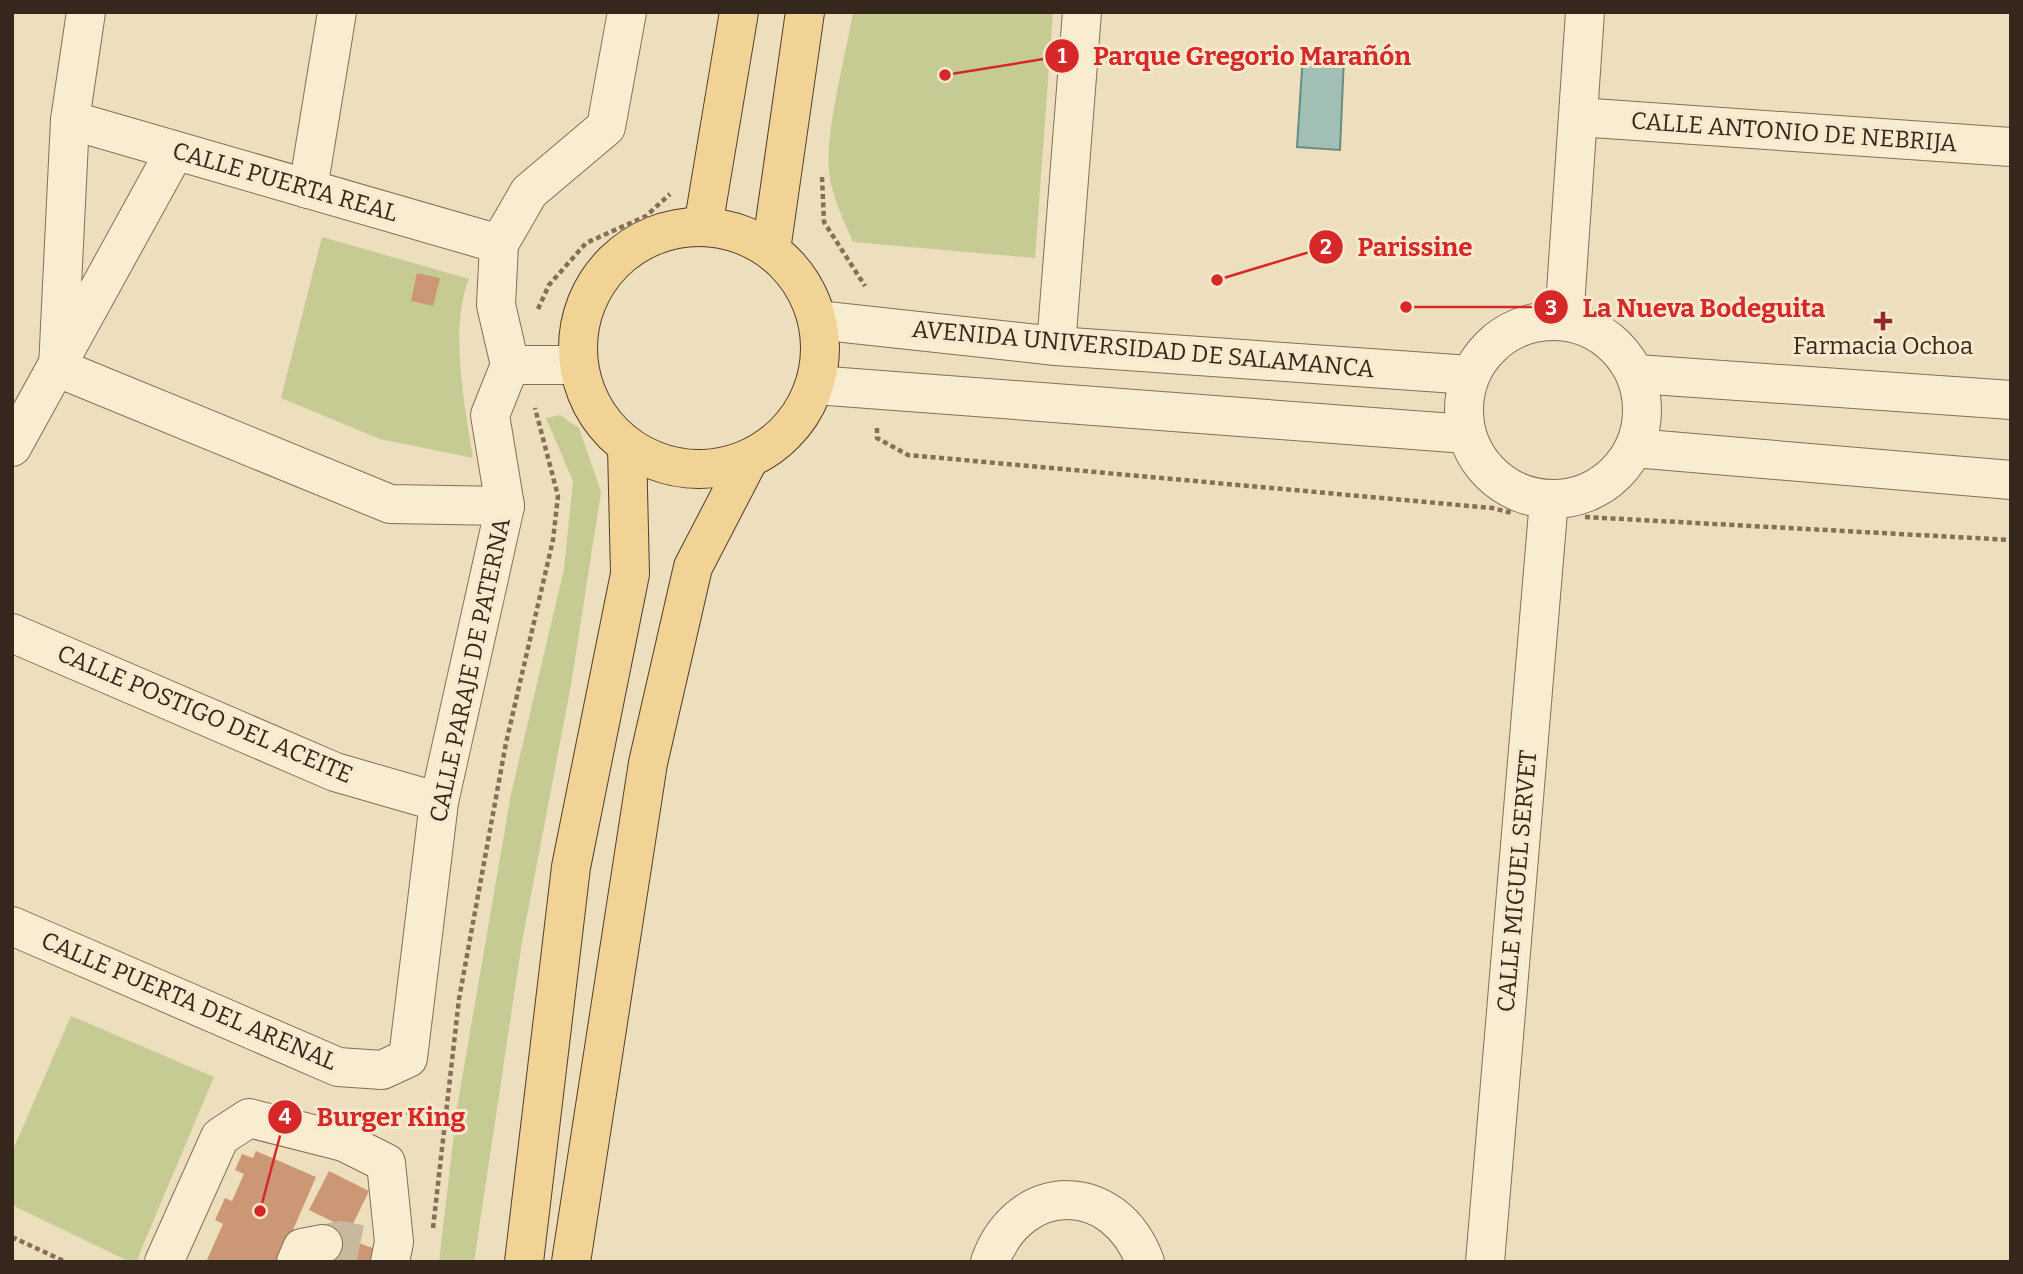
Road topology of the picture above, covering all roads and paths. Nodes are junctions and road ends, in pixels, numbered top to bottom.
1 (86, 12) edge
2 (337, 12) edge
3 (627, 12) edge
4 (739, 12) edge
5 (804, 12) edge
6 (1082, 12) edge
7 (1585, 12) edge
8 (1578, 117) junction
9 (70, 120) junction
10 (2011, 147) edge
11 (176, 151) junction
12 (677, 188) dead end
13 (307, 189) junction
14 (703, 227) junction
15 (499, 244) junction
16 (771, 250) junction
17 (817, 320) junction
18 (1564, 321) junction
19 (1056, 346) junction
20 (516, 365) junction
21 (578, 365) junction
22 (58, 368) junction
23 (1637, 374) junction
24 (1470, 375) junction
25 (815, 385) junction
26 (2011, 400) edge
27 (1466, 434) junction
28 (12, 447) edge
29 (627, 447) junction
30 (1634, 448) junction
31 (749, 459) junction
32 (2011, 480) edge
33 (1549, 500) junction
34 (505, 506) junction
35 (12, 633) edge
36 (439, 802) junction
37 (12, 926) edge
38 (408, 1058) joint
39 (446, 1114) junction
40 (390, 1129) dead end
41 (432, 1235) dead end
42 (12, 1237) edge
43 (66, 1262) edge
44 (164, 1262) edge
45 (390, 1262) edge
46 (524, 1262) edge
47 (571, 1262) edge
48 (990, 1262) edge
49 (1145, 1262) edge
50 (1485, 1262) edge

1 - 9 street
2 - 13 street
3 - 15 street
4 - 14 main road
5 - 16 main road
6 - 19 street
7 - 8 street
8 - 10 street, CALLE ANTONIO DE NEBRIJA
8 - 18 street
9 - 11 street, CALLE PUERTA REAL
9 - 22 street
11 - 13 street, CALLE PUERTA REAL
11 - 22 street
12 - 20 path
13 - 15 street, CALLE PUERTA REAL
14 - 16 main road
14 - 21 main road
15 - 20 street
16 - 17 main road
17 - 19 street, AVENIDA UNIVERSIDAD DE SALAMANCA
17 - 25 main road
18 - 23 street
18 - 24 street
19 - 24 street, AVENIDA UNIVERSIDAD DE SALAMANCA
20 - 21 street
20 - 34 street, CALLE PARAJE DE PATERNA
20 - 39 path
21 - 29 main road
22 - 28 street
22 - 34 street
23 - 26 street
23 - 30 street
24 - 27 street
25 - 27 street
25 - 31 main road
27 - 33 street
29 - 31 main road
29 - 46 main road
30 - 32 street
30 - 33 street
31 - 47 main road
33 - 50 street, CALLE MIGUEL SERVET
34 - 36 street, CALLE PARAJE DE PATERNA
35 - 36 street, CALLE POSTIGO DEL ACEITE
36 - 38 street, CALLE PARAJE DE PATERNA
37 - 38 street, CALLE PUERTA DEL ARENAL
39 - 40 path
39 - 41 path
42 - 43 path
44 - 45 street
48 - 49 street

